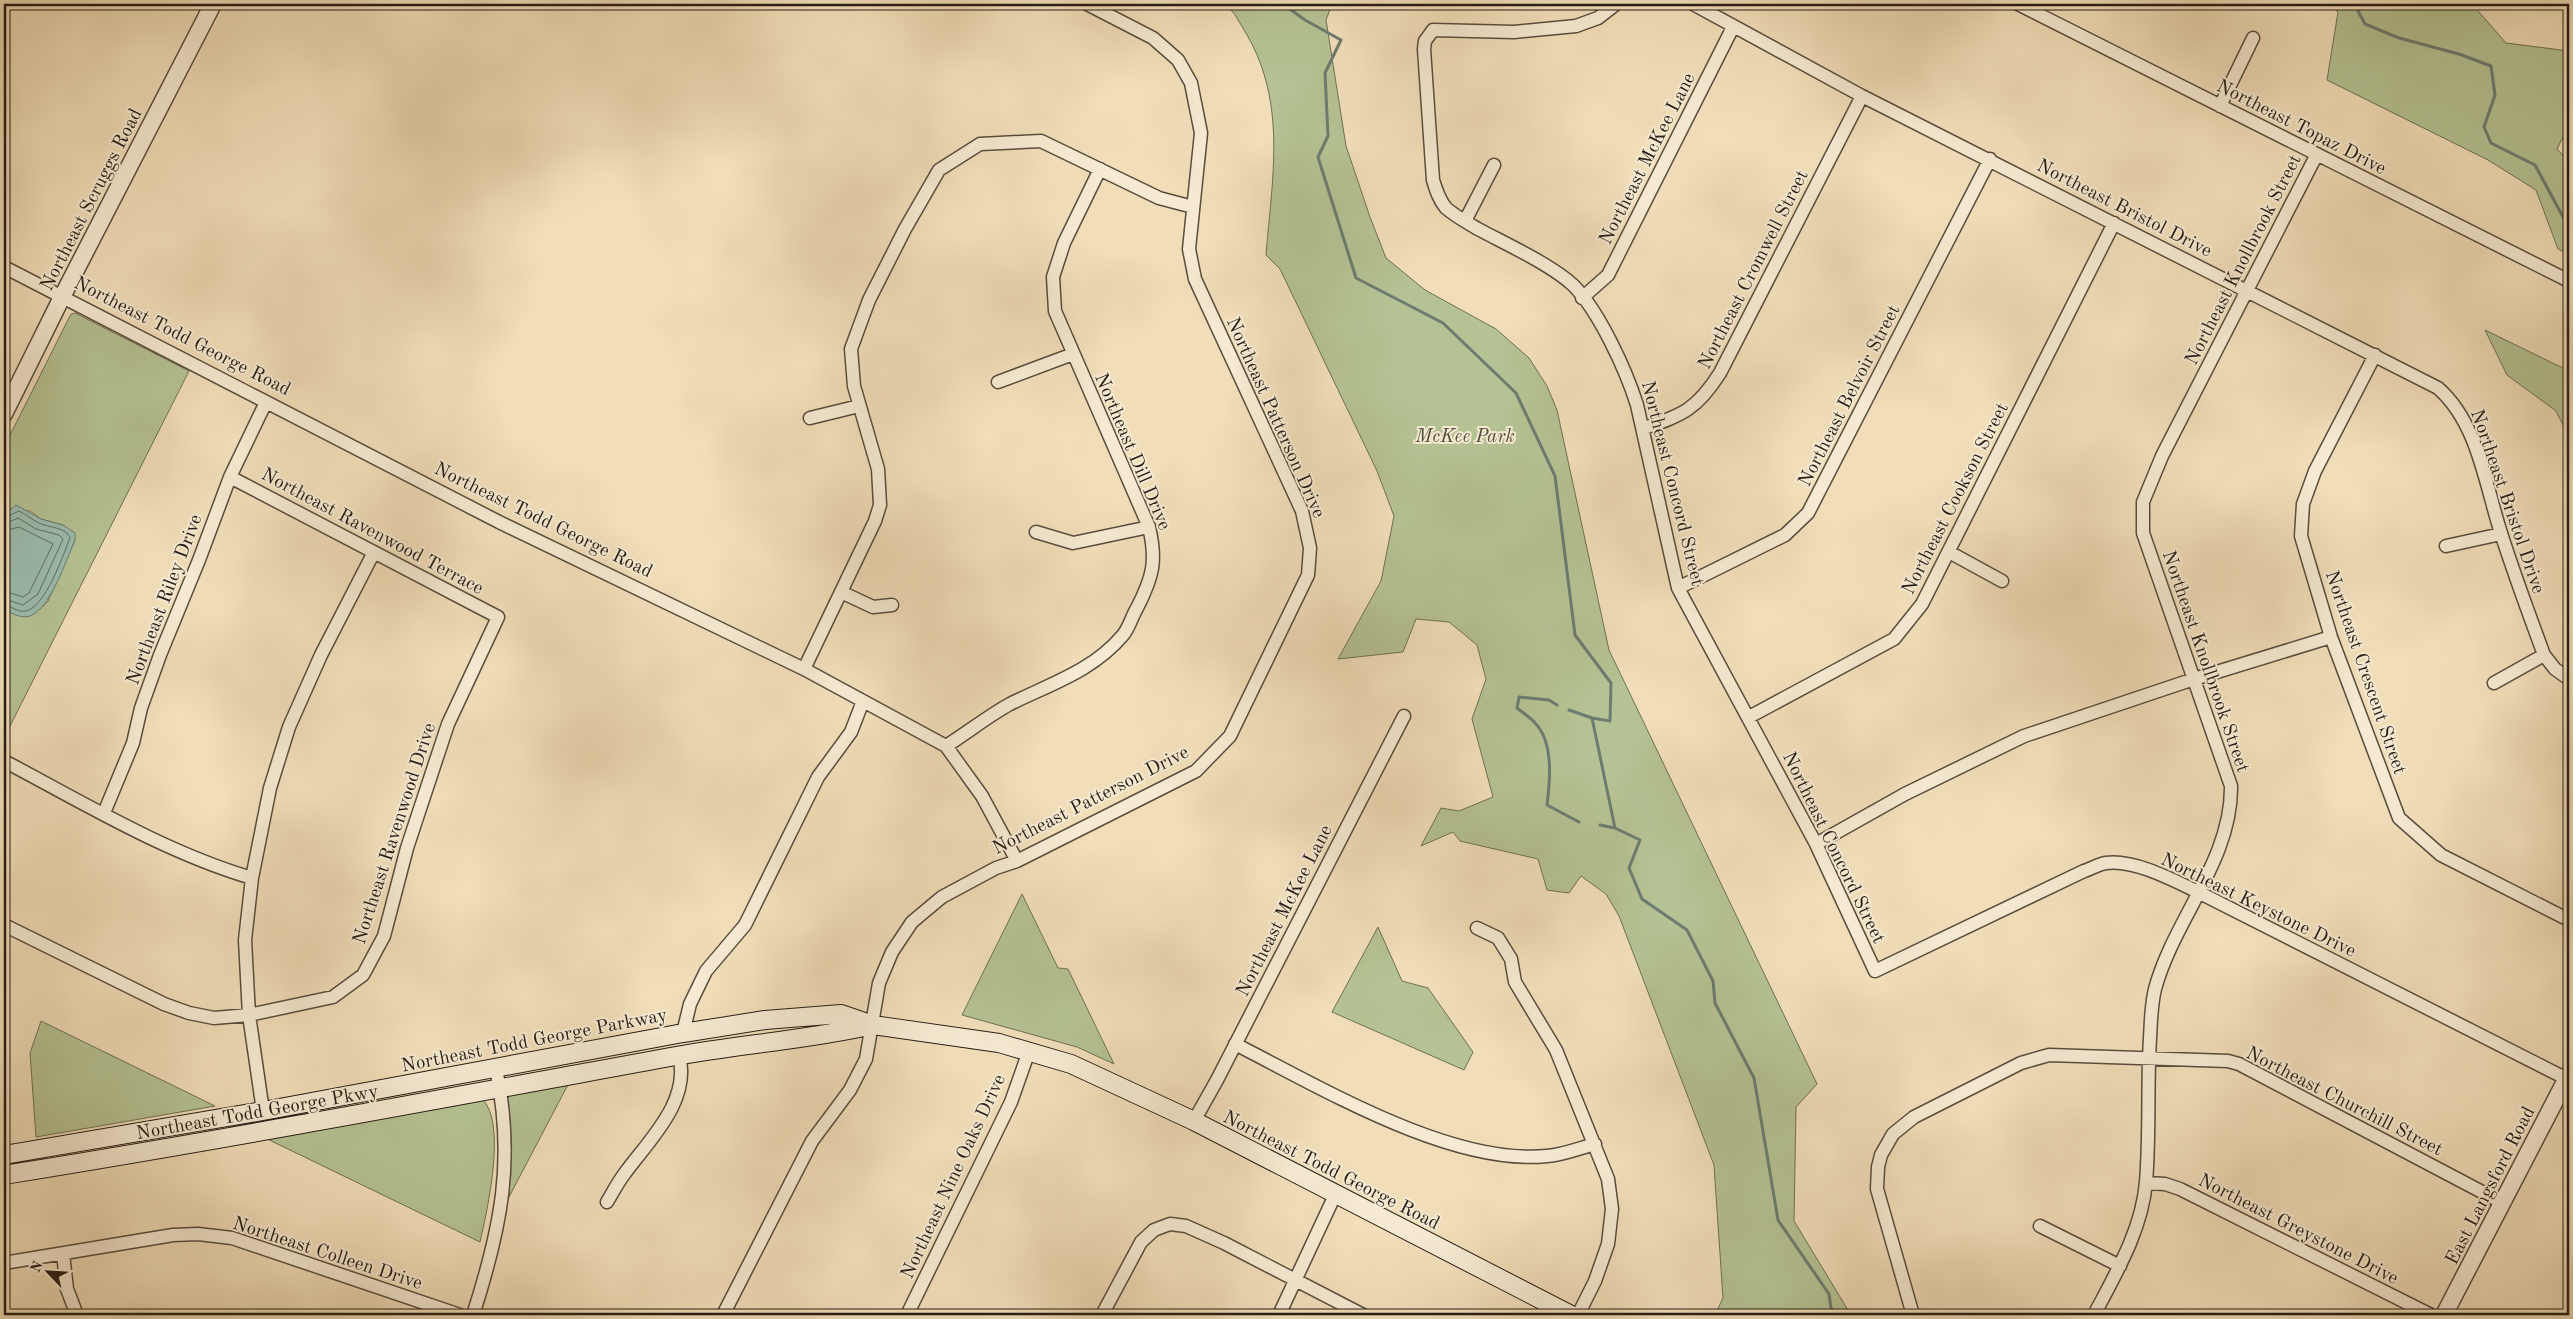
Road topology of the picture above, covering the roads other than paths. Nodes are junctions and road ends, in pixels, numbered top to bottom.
1 (213, 4) edge
2 (1087, 4) edge
3 (1616, 4) edge
4 (1693, 4) edge
5 (2018, 4) edge
6 (1733, 27) junction
7 (2253, 38) dead end
8 (1862, 96) junction
9 (2220, 106) junction
10 (2317, 154) junction
11 (1990, 159) junction
12 (1494, 165) dead end
13 (1100, 169) junction
14 (1194, 207) junction
15 (1466, 222) junction
16 (2114, 223) junction
17 (4, 267) edge
18 (2569, 281) edge
19 (2248, 290) junction
20 (62, 297) junction
21 (1582, 298) junction
22 (1073, 354) junction
23 (2375, 355) junction
24 (998, 382) dead end
25 (266, 402) junction
26 (858, 406) junction
27 (4, 414) edge
28 (810, 418) dead end
29 (1644, 428) junction
30 (230, 477) junction
31 (1149, 527) junction
32 (1036, 532) dead end
33 (2501, 534) junction
34 (2446, 546) dead end
35 (374, 552) junction
36 (1949, 552) junction
37 (2002, 581) dead end
38 (1678, 588) junction
39 (841, 592) junction
40 (892, 605) dead end
41 (498, 617) joint
42 (2331, 637) junction
43 (2544, 655) junction
44 (804, 669) junction
45 (2194, 679) junction
46 (2569, 679) edge
47 (2494, 684) dead end
48 (863, 702) junction
49 (1404, 716) dead end
50 (1749, 717) junction
51 (946, 746) junction
52 (4, 761) edge
53 (104, 813) junction
54 (1816, 844) junction
55 (1017, 861) junction
56 (252, 878) junction
57 (2198, 892) junction
58 (2569, 920) edge
59 (4, 925) edge
60 (1477, 928) dead end
61 (1875, 972) joint
62 (248, 1015) junction
63 (872, 1025) junction
64 (684, 1033) junction
65 (1235, 1044) junction
66 (1029, 1051) junction
67 (679, 1055) junction
68 (2149, 1058) junction
69 (1071, 1064) joint
70 (496, 1069) junction
71 (2568, 1078) edge
72 (500, 1089) junction
73 (263, 1111) junction
74 (1194, 1121) junction
75 (1595, 1144) junction
76 (4, 1155) edge
77 (4, 1176) edge
78 (2146, 1183) junction
79 (1335, 1195) junction
80 (607, 1202) dead end
81 (2503, 1203) junction
82 (2040, 1226) dead end
83 (63, 1254) junction
84 (4, 1263) edge
85 (2120, 1266) junction
86 (1296, 1280) junction
87 (77, 1315) edge
88 (460, 1315) edge
89 (473, 1315) edge
90 (723, 1315) edge
91 (907, 1315) edge
92 (1102, 1315) edge
93 (1279, 1315) edge
94 (1364, 1315) edge
95 (1571, 1315) edge
96 (1578, 1315) edge
97 (1913, 1315) edge
98 (2094, 1315) edge
99 (2431, 1315) edge
100 (2444, 1315) edge

1 - 20 street, Northeast Scruggs Road
2 - 14 street, Northeast Patterson Drive
3 - 15 street, Northeast Concord Street
4 - 6 street, Northeast Bristol Drive
5 - 9 street, Northeast Topaz Drive
6 - 8 street, Northeast Bristol Drive
6 - 21 street, Northeast McKee Lane
7 - 9 street
8 - 11 street, Northeast Bristol Drive
8 - 29 street, Northeast Cromwell Street
9 - 10 street, Northeast Topaz Drive
10 - 18 street, Northeast Topaz Drive
10 - 19 street, Northeast Knollbrook Street
11 - 16 street, Northeast Bristol Drive
11 - 38 street, Northeast Belvoir Street
12 - 15 street
13 - 14 street
13 - 22 street, Northeast Dill Drive
13 - 26 street
14 - 55 street, Northeast Patterson Drive
15 - 21 street, Northeast Concord Street
16 - 19 street, Northeast Bristol Drive
16 - 36 street, Northeast Cookson Street
17 - 20 street, Northeast Todd George Road
19 - 23 street, Northeast Bristol Drive
19 - 45 street, Northeast Knollbrook Street
20 - 25 street, Northeast Todd George Road
20 - 27 street, Northeast Scruggs Road
21 - 29 street, Northeast Concord Street
22 - 24 street
22 - 31 street, Northeast Dill Drive
23 - 33 street, Northeast Bristol Drive
23 - 42 street, Northeast Crescent Street
25 - 30 street, Northeast Riley Drive
25 - 44 street, Northeast Todd George Road
26 - 28 street
26 - 39 street
29 - 38 street, Northeast Concord Street
30 - 35 street, Northeast Ravenwood Terrace
30 - 53 street, Northeast Riley Drive
31 - 32 street
31 - 51 street, Northeast Dill Drive
33 - 34 street
33 - 43 street, Northeast Bristol Drive
35 - 41 street, Northeast Ravenwood Terrace
35 - 56 street
36 - 37 street
36 - 50 street, Northeast Cookson Street
38 - 50 street, Northeast Concord Street
39 - 40 street
39 - 44 street
41 - 62 street, Northeast Ravenwood Drive
42 - 45 street
42 - 58 street, Northeast Crescent Street
43 - 46 street, Northeast Bristol Drive
43 - 47 street
44 - 48 street, Northeast Todd George Road
45 - 54 street
45 - 57 street, Northeast Knollbrook Street
48 - 51 street, Northeast Todd George Road
48 - 64 street
49 - 65 street, Northeast McKee Lane
50 - 54 street, Northeast Concord Street
51 - 55 street, Northeast Todd George Road
52 - 53 street
53 - 56 street
54 - 61 street, Northeast Concord Street
55 - 63 street, Northeast Patterson Drive
56 - 62 street
57 - 61 street, Northeast Keystone Drive
57 - 68 street, Northeast Knollbrook Street
57 - 71 street, Northeast Keystone Drive
59 - 62 street, Northeast Ravenwood Drive
60 - 75 street
62 - 73 street
63 - 64 main road, Northeast Todd George Parkway
63 - 66 main road, Northeast Todd George Parkway
63 - 67 main road, Northeast Todd George Pkwy
63 - 90 street, Northeast Patterson Drive
64 - 70 main road, Northeast Todd George Parkway
65 - 74 street, Northeast McKee Lane
65 - 75 street
66 - 69 main road, Northeast Todd George Parkway
66 - 91 street, Northeast Nine Oaks Drive
67 - 72 main road, Northeast Todd George Pkwy
67 - 80 street
68 - 78 street, Northeast Knollbrook Street
68 - 81 street, Northeast Churchill Street
68 - 97 street, Northeast Churchill Street
69 - 74 main road, Northeast Todd George Road
70 - 72 street
70 - 73 main road, Northeast Todd George Parkway
71 - 81 street, East Langsford Road
72 - 77 main road, Northeast Todd George Pkwy
72 - 89 street
73 - 76 main road, Northeast Todd George Parkway
74 - 79 main road, Northeast Todd George Road
75 - 96 street
78 - 85 street, Northeast Knollbrook Street
78 - 99 street, Northeast Greystone Drive
79 - 86 street
79 - 95 main road, Northeast Todd George Road
81 - 100 street, East Langsford Road
82 - 85 street
83 - 84 street, Northeast Colleen Drive
83 - 87 street
83 - 88 street, Northeast Colleen Drive
85 - 98 street, Northeast Knollbrook Street
86 - 92 street
86 - 93 street
86 - 94 street

